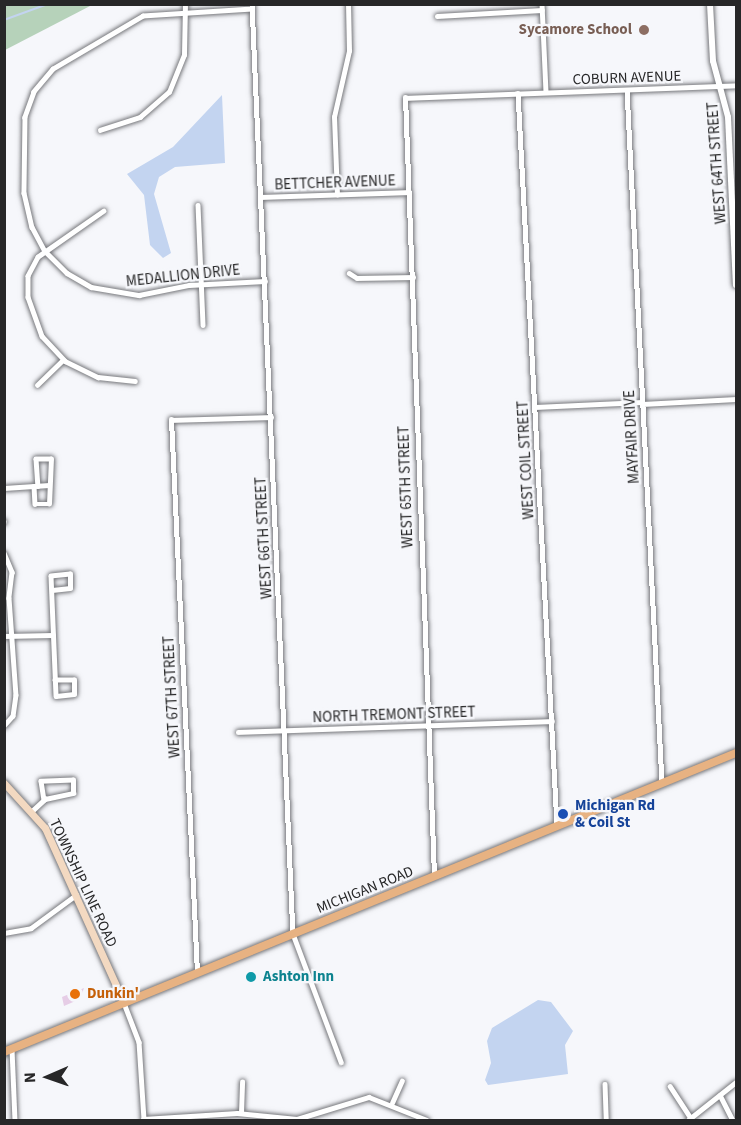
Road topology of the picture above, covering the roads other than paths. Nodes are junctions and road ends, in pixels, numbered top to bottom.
1 (185, 4) edge
2 (348, 4) edge
3 (710, 4) edge
4 (252, 7) edge
5 (542, 7) edge
6 (184, 12) junction
7 (437, 16) dead end
8 (721, 85) junction
9 (736, 85) edge
10 (627, 90) junction
11 (546, 92) junction
12 (518, 93) junction
13 (405, 98) joint
14 (100, 130) dead end
15 (409, 192) junction
16 (337, 195) junction
17 (262, 197) junction
18 (198, 205) dead end
19 (104, 211) dead end
20 (735, 233) edge
21 (45, 251) junction
22 (349, 273) dead end
23 (413, 277) junction
24 (265, 281) junction
25 (201, 284) junction
26 (736, 285) edge
27 (203, 325) dead end
28 (63, 360) junction
29 (135, 381) dead end
30 (37, 385) dead end
31 (736, 399) edge
32 (642, 403) junction
33 (535, 407) junction
34 (271, 417) junction
35 (49, 485) junction
36 (36, 486) junction
37 (4, 488) edge
38 (4, 553) edge
39 (51, 590) junction
40 (53, 634) junction
41 (8, 636) edge
42 (55, 680) junction
43 (552, 721) junction
44 (4, 726) edge
45 (428, 726) junction
46 (285, 730) junction
47 (238, 732) dead end
48 (736, 753) edge
49 (4, 783) edge
50 (662, 783) junction
51 (44, 800) junction
52 (32, 811) junction
53 (557, 826) junction
54 (434, 876) junction
55 (76, 895) junction
56 (4, 933) edge
57 (293, 934) junction
58 (197, 973) junction
59 (124, 1003) junction
60 (8, 1051) edge
61 (341, 1062) dead end
62 (242, 1082) dead end
63 (402, 1082) dead end
64 (736, 1082) edge
65 (604, 1084) dead end
66 (670, 1086) dead end
67 (720, 1095) junction
68 (393, 1103) junction
69 (241, 1113) junction
70 (191, 1118) edge
71 (689, 1119) edge
72 (15, 1120) edge
73 (143, 1120) edge
74 (427, 1120) edge
75 (606, 1120) edge
76 (733, 1120) edge

1 - 6 street
2 - 16 street
3 - 8 street, WEST 64TH STREET
4 - 6 street
4 - 17 street, WEST 66TH STREET
5 - 7 street
5 - 11 street
6 - 14 street
6 - 21 street, MEDALLION DRIVE
8 - 9 street, COBURN AVENUE
8 - 10 street, COBURN AVENUE
8 - 20 street, WEST 64TH STREET
10 - 11 street, COBURN AVENUE
10 - 32 street, MAYFAIR DRIVE
11 - 12 street, COBURN AVENUE
12 - 13 street, COBURN AVENUE
12 - 33 street, WEST COIL STREET
13 - 15 street, WEST 65TH STREET
15 - 16 street, BETTCHER AVENUE
15 - 23 street, WEST 65TH STREET
16 - 17 street, BETTCHER AVENUE
17 - 24 street, WEST 66TH STREET
18 - 25 street
19 - 21 street
20 - 26 street, WEST 64TH STREET
21 - 25 street, MEDALLION DRIVE
21 - 28 street
22 - 23 street
23 - 45 street, WEST 65TH STREET
24 - 25 street, MEDALLION DRIVE
24 - 34 street, WEST 66TH STREET
25 - 27 street
28 - 29 street
28 - 30 street
31 - 32 street
32 - 33 street
32 - 50 street, MAYFAIR DRIVE
33 - 43 street, WEST COIL STREET
34 - 46 street, WEST 66TH STREET
34 - 58 street, WEST 67TH STREET
35 - 36 street
35 - 36 street
35 - 36 street
36 - 37 street
38 - 41 street
39 - 39 street
39 - 40 street
40 - 41 street
40 - 42 street
41 - 44 street
42 - 42 street
43 - 45 street, NORTH TREMONT STREET
43 - 53 street, WEST COIL STREET
45 - 46 street, NORTH TREMONT STREET
45 - 54 street, WEST 65TH STREET
46 - 47 street, NORTH TREMONT STREET
46 - 57 street, WEST 66TH STREET
48 - 50 main road, MICHIGAN ROAD
49 - 52 main road, TOWNSHIP LINE ROAD
50 - 53 main road, MICHIGAN ROAD
51 - 51 street
51 - 52 street
52 - 55 main road, TOWNSHIP LINE ROAD
53 - 54 main road, MICHIGAN ROAD
54 - 57 main road, MICHIGAN ROAD
55 - 56 street
55 - 59 main road, TOWNSHIP LINE ROAD
57 - 58 main road, MICHIGAN ROAD
57 - 61 street, WEST 66TH STREET
58 - 59 main road, MICHIGAN ROAD
59 - 60 main road, MICHIGAN ROAD
59 - 73 street
60 - 72 street
62 - 69 street
63 - 68 street
64 - 67 street
65 - 75 street
66 - 71 street
67 - 71 street
67 - 76 street
68 - 69 street
68 - 74 street
69 - 70 street
70 - 73 street

